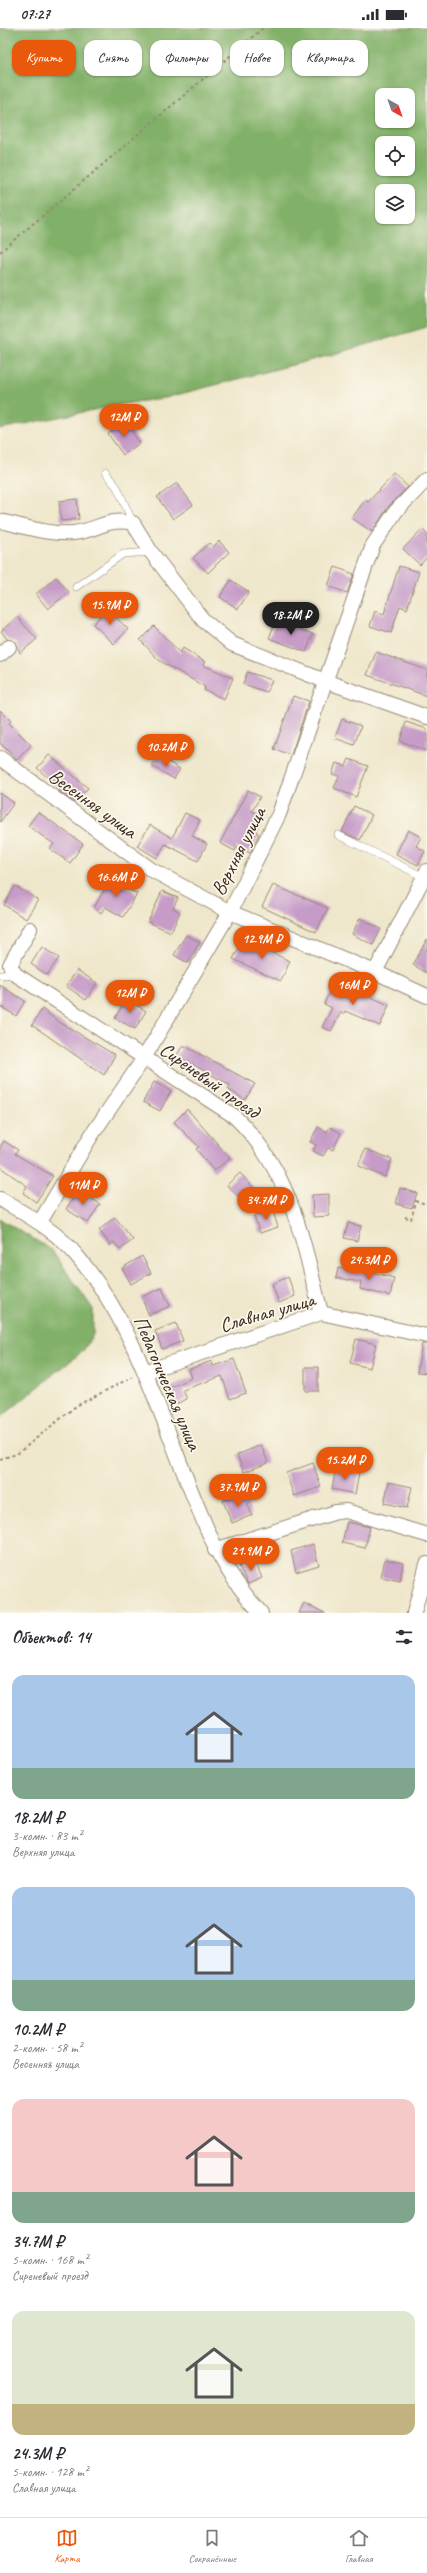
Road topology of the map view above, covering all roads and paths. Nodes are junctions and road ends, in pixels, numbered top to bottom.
1 (263, 28) edge
2 (0, 252) edge
3 (105, 473) dead end
4 (427, 478) edge
5 (0, 521) edge
6 (133, 523) junction
7 (151, 552) junction
8 (76, 587) dead end
9 (326, 681) junction
10 (427, 717) edge
11 (0, 758) edge
12 (338, 835) dead end
13 (426, 874) edge
14 (230, 912) junction
15 (30, 929) dead end
16 (375, 972) junction
17 (15, 974) junction
18 (0, 975) edge
19 (427, 996) edge
20 (144, 1058) junction
21 (0, 1198) edge
22 (427, 1204) edge
23 (406, 1217) dead end
24 (40, 1222) junction
25 (321, 1313) junction
26 (427, 1336) edge
27 (144, 1372) junction
28 (0, 1459) edge
29 (427, 1535) edge
30 (215, 1550) junction
31 (427, 1564) edge
32 (261, 1613) edge
33 (414, 1613) edge

1 - 2 path
3 - 6 lane
4 - 9 street, Верхняя улица
5 - 6 street
6 - 7 street
7 - 8 lane
7 - 9 street
9 - 10 street
9 - 14 street, Верхняя улица
11 - 14 street, Весенняя улица
12 - 13 lane
13 - 16 street
14 - 16 street, Весенняя улица
14 - 20 street, Верхняя улица
15 - 17 street
16 - 19 street, Весенняя улица
17 - 18 lane
17 - 20 street, Сиреневый проезд
20 - 24 street, Верхняя улица
20 - 25 street, Сиреневый проезд
21 - 24 street, Педагогическая улица
22 - 23 path
24 - 27 street, Педагогическая улица
25 - 26 street, Славная улица
25 - 27 street, Славная улица
27 - 28 path
27 - 30 street, Педагогическая улица
29 - 30 street
30 - 32 street, Педагогическая улица
31 - 33 street

